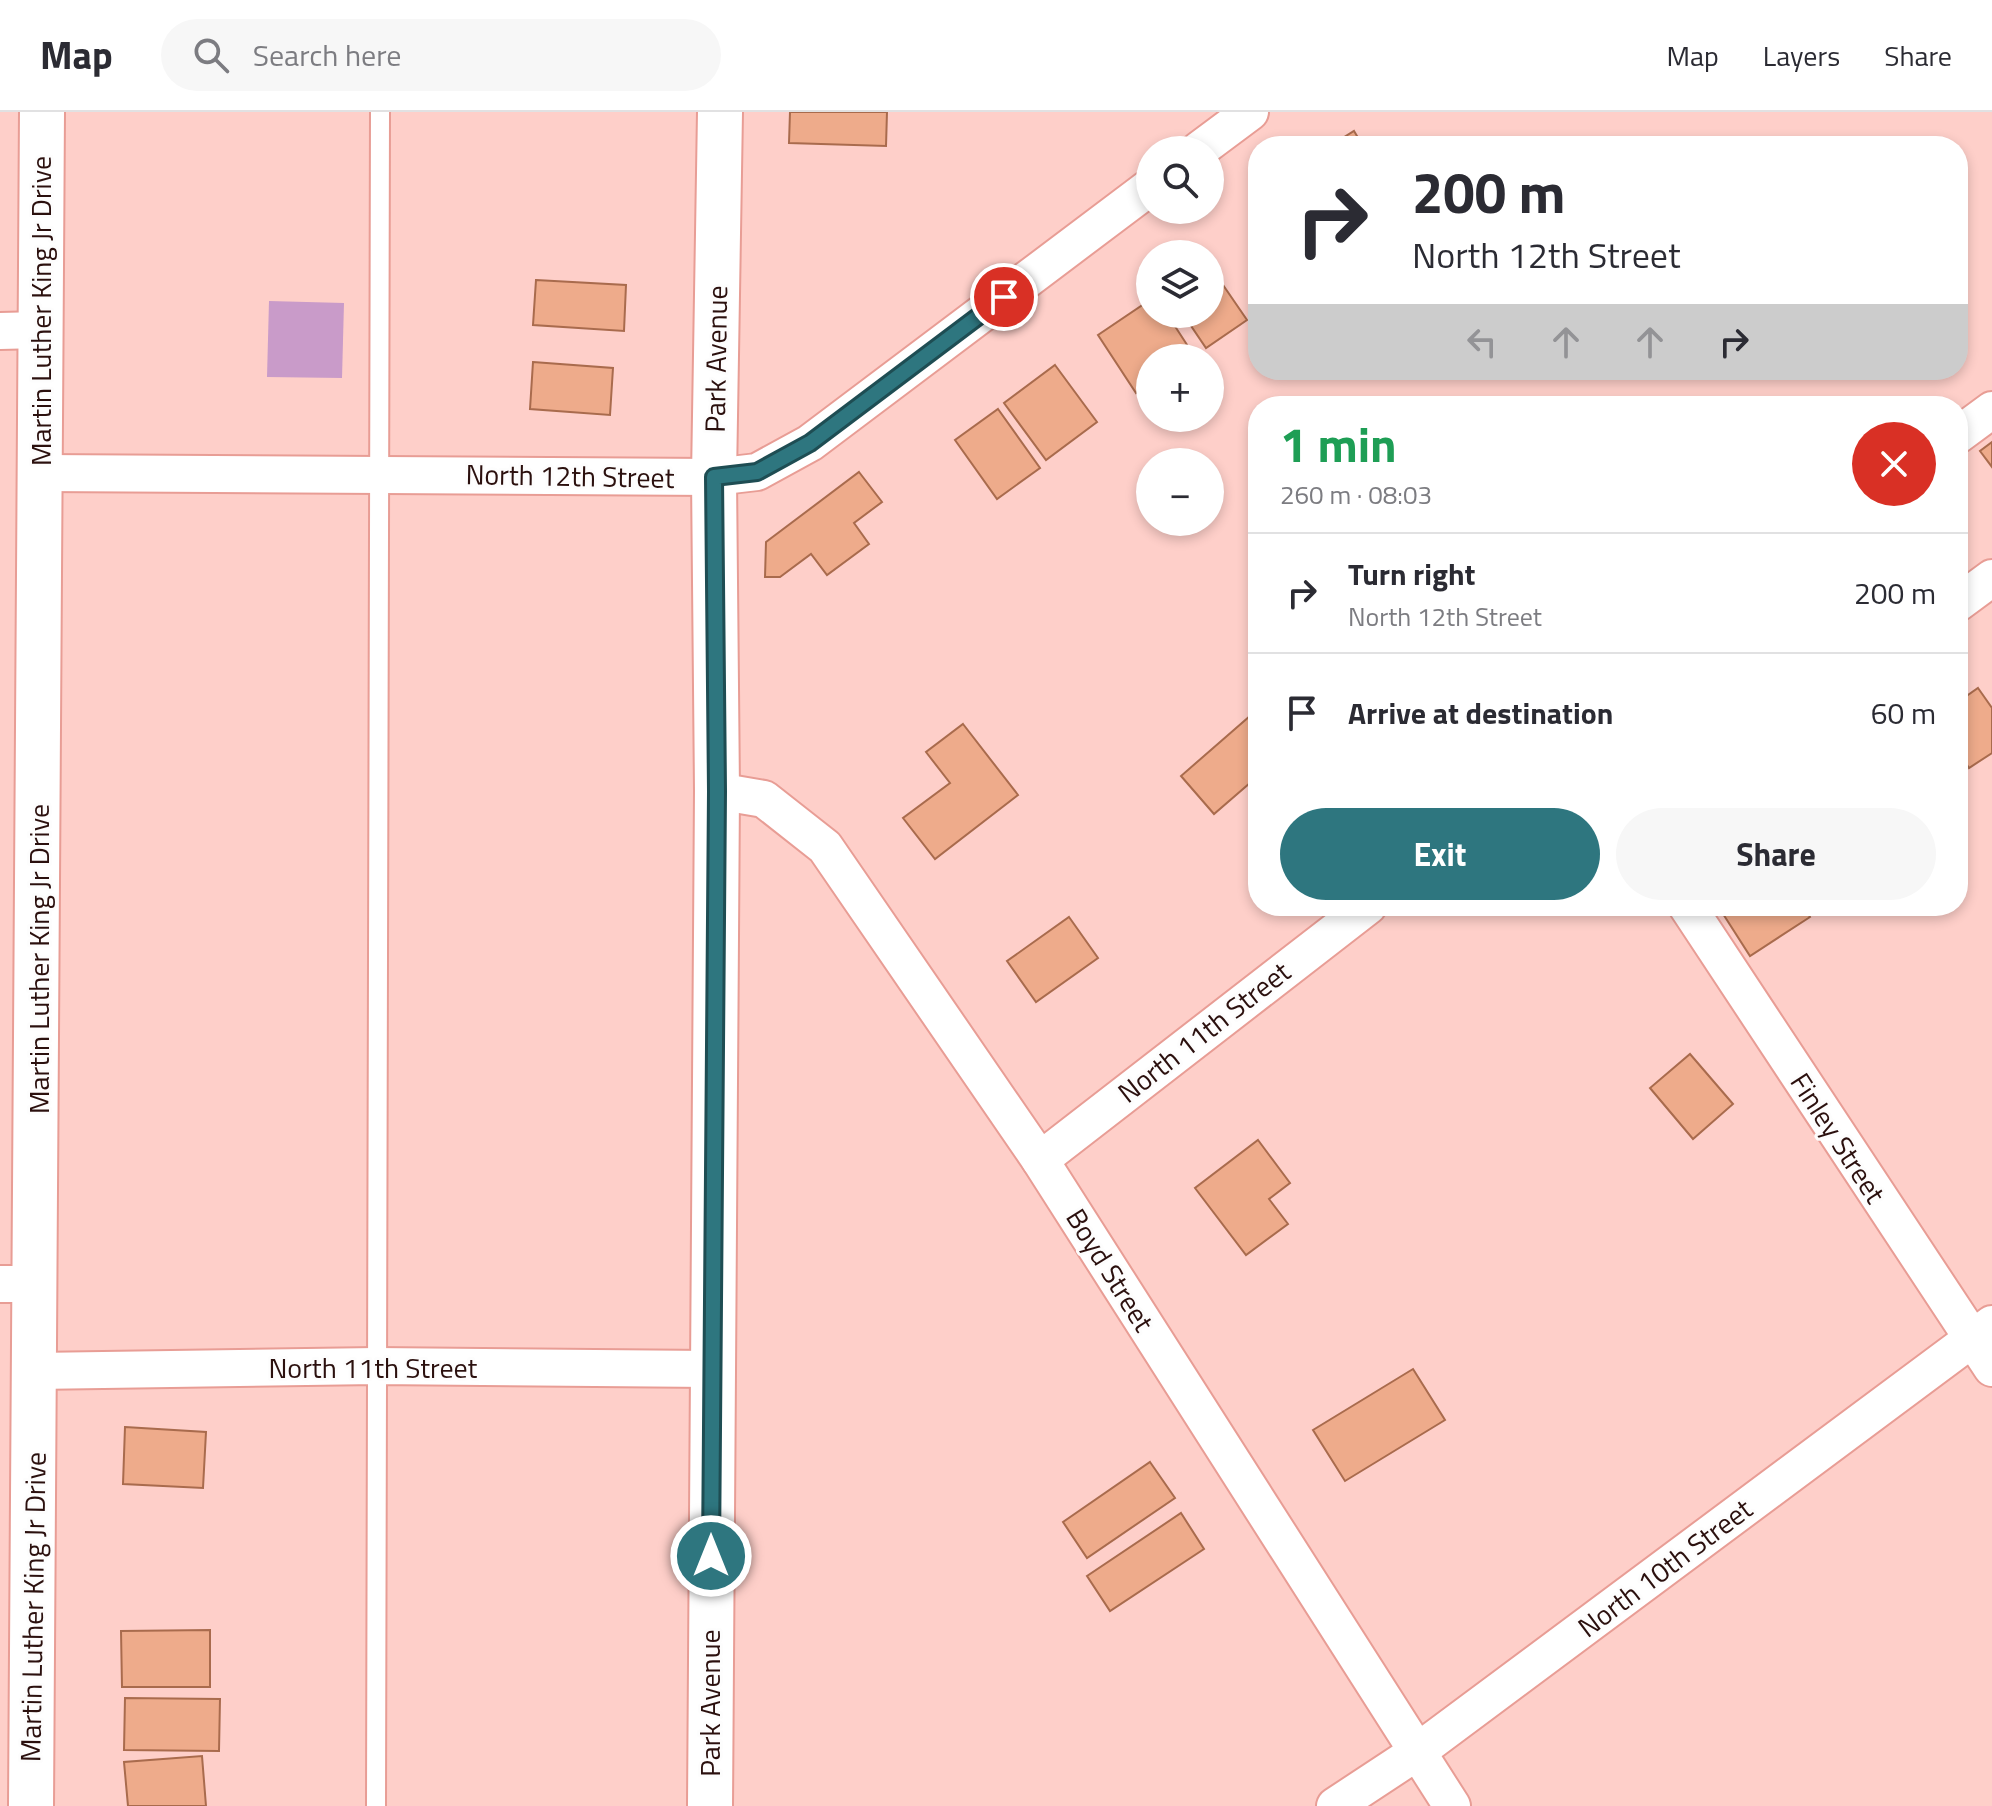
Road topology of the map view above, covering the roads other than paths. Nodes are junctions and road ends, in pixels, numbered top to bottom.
1 (42, 112) edge
2 (380, 112) edge
3 (720, 112) edge
4 (1250, 112) edge
5 (1218, 136) edge
6 (1136, 198) edge
7 (20, 330) edge
8 (1992, 410) edge
9 (1968, 428) edge
10 (41, 473) junction
11 (377, 473) junction
12 (714, 477) junction
13 (1992, 578) edge
14 (1968, 596) edge
15 (717, 791) junction
16 (1355, 916) edge
17 (1694, 916) edge
18 (1040, 1160) junction
19 (19, 1284) edge
20 (1985, 1344) edge
21 (376, 1366) junction
22 (711, 1369) junction
23 (35, 1371) junction
24 (1417, 1752) junction
25 (31, 1806) edge
26 (376, 1806) edge
27 (710, 1806) edge
28 (1335, 1806) edge
29 (1452, 1806) edge

1 - 7 main road, Martin Luther King Jr Drive
2 - 11 lane
3 - 12 main road, Park Avenue
4 - 5 street
6 - 12 street, North 12th Street
7 - 10 main road, Martin Luther King Jr Drive
8 - 9 street
10 - 11 street, North 12th Street
10 - 19 main road, Martin Luther King Jr Drive
11 - 12 street, North 12th Street
11 - 21 lane
12 - 15 main road, Park Avenue
13 - 14 street
15 - 18 street, Boyd Street
15 - 22 main road, Park Avenue
16 - 18 street, North 11th Street
17 - 20 street, Finley Street
18 - 24 street, Boyd Street
19 - 23 main road, Martin Luther King Jr Drive
20 - 24 street, North 10th Street
21 - 22 street, North 11th Street
21 - 23 street, North 11th Street
21 - 26 lane
22 - 27 main road, Park Avenue
23 - 25 main road, Martin Luther King Jr Drive
24 - 28 street, North 10th Street
24 - 29 street, Boyd Street

